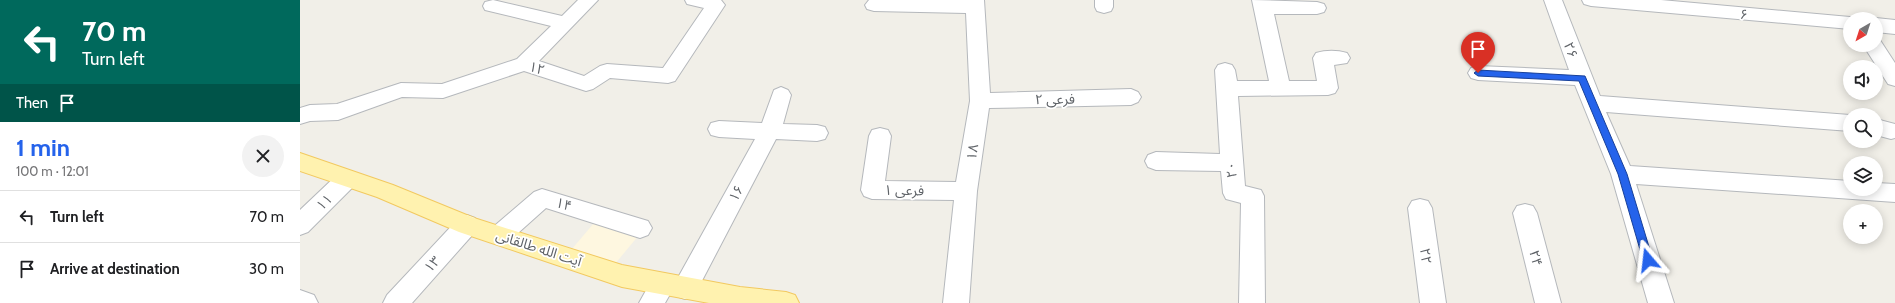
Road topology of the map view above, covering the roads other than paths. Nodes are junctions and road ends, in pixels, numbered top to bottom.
1 (589, 0) edge
2 (694, 0) edge
3 (1553, 0) edge
4 (1591, 0) edge
5 (975, 4) edge
6 (1262, 4) edge
7 (874, 5) dead end
8 (492, 6) dead end
9 (1317, 8) dead end
10 (1843, 22) edge
11 (565, 23) junction
12 (1883, 26) edge
13 (1895, 27) edge
14 (1878, 52) edge
15 (1340, 58) dead end
16 (524, 64) junction
17 (1478, 73) dead end
18 (1582, 78) junction
19 (1895, 79) edge
20 (1281, 89) junction
21 (780, 96) dead end
22 (1131, 97) dead end
23 (980, 101) junction
24 (1592, 103) junction
25 (300, 116) edge
26 (1843, 122) edge
27 (719, 129) dead end
28 (770, 131) junction
29 (817, 133) dead end
30 (880, 136) dead end
31 (1156, 160) dead end
32 (300, 162) edge
33 (1230, 163) junction
34 (1622, 174) junction
35 (347, 179) junction
36 (966, 191) junction
37 (1895, 193) edge
38 (1420, 208) dead end
39 (1525, 213) dead end
40 (300, 225) edge
41 (467, 225) junction
42 (640, 228) dead end
43 (500, 235) junction
44 (666, 291) edge
45 (300, 301) edge
46 (305, 303) edge
47 (396, 303) edge
48 (786, 303) edge
49 (956, 303) edge
50 (1252, 303) edge
51 (1433, 303) edge
52 (1548, 303) edge
53 (1661, 303) edge

1 - 11 street
2 - 16 street, ۱۲
3 - 18 street, ۲۶
4 - 10 street, ۶
5 - 7 street
5 - 23 street, ۱۸
6 - 9 street
6 - 20 street
8 - 11 street
11 - 16 street
12 - 13 street
14 - 19 street
15 - 20 street
16 - 25 street, ۱۲
17 - 18 street
18 - 24 street, ۲۶
20 - 33 street, ۲۰
21 - 28 street, ۱۶
22 - 23 street, فرعی ۲
23 - 36 street, ۱۸
24 - 26 street
24 - 34 street, ۲۶
27 - 28 street
28 - 29 street
28 - 44 street, ۱۶
30 - 36 street, فرعی ۱
31 - 33 street
32 - 35 main road, آیت الله طالقانی
33 - 50 street, ۲۰
34 - 37 street
34 - 53 street, ۲۶
35 - 40 street, ۱۱
35 - 41 main road, آیت الله طالقانی
36 - 49 street, ۱۸
38 - 51 street, ۲۲
39 - 52 street, ۲۴
41 - 43 main road, آیت الله طالقانی
41 - 47 street, ۱۳
42 - 43 street, ۱۴
43 - 44 main road, آیت الله طالقانی
44 - 48 main road, آیت الله طالقانی
45 - 46 street

